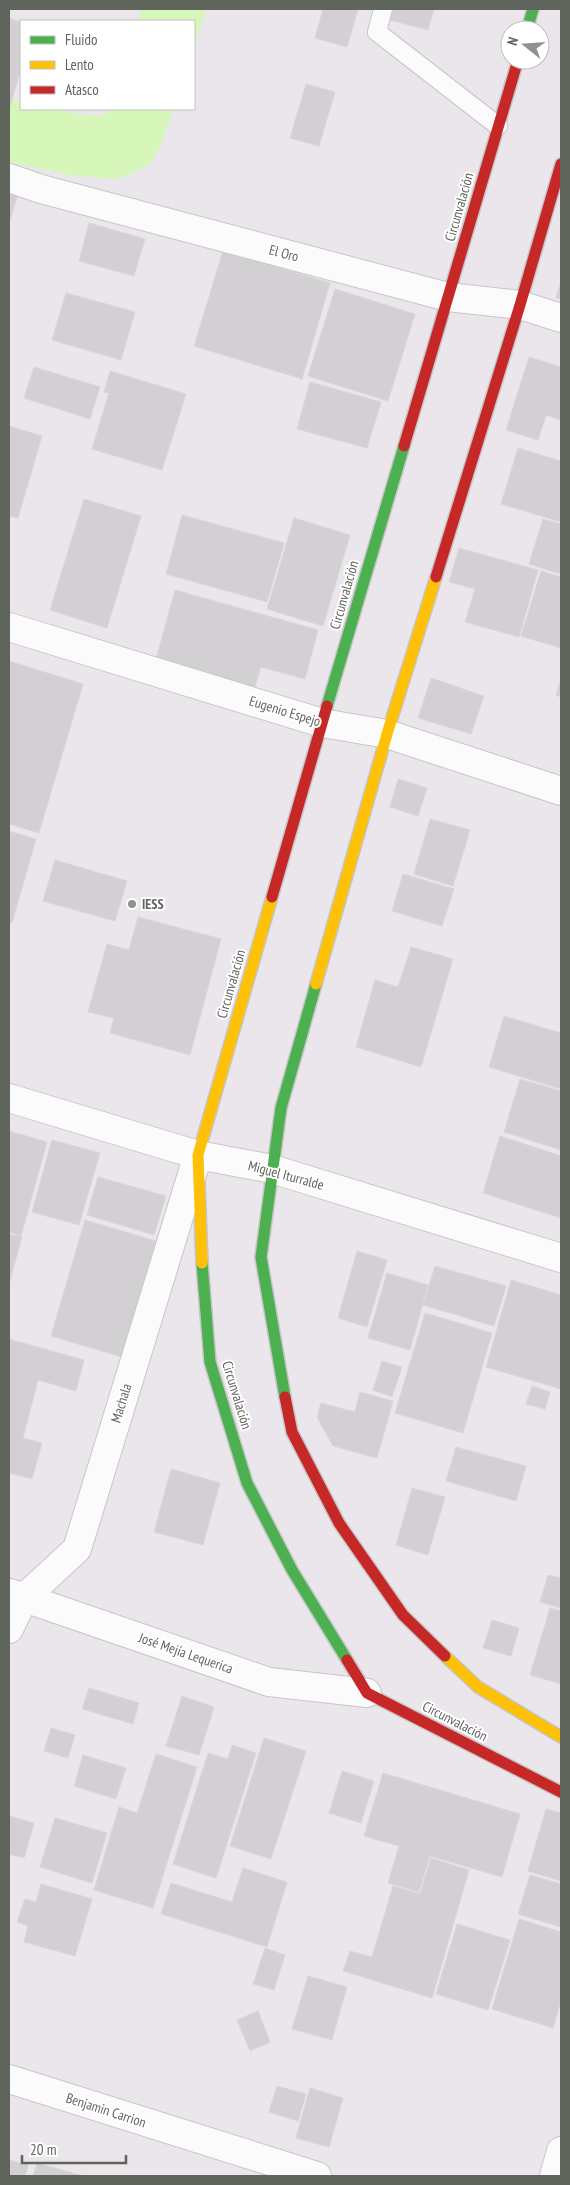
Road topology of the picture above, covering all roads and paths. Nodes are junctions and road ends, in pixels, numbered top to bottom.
1 (384, 9) edge
2 (515, 70) edge
3 (498, 126) junction
4 (561, 164) edge
5 (9, 178) edge
6 (448, 297) junction
7 (520, 305) junction
8 (561, 318) edge
9 (9, 627) edge
10 (322, 723) junction
11 (387, 734) junction
12 (561, 791) edge
13 (9, 1098) edge
14 (198, 1155) junction
15 (272, 1169) junction
16 (561, 1258) edge
17 (17, 1595) edge
18 (9, 1629) edge
19 (368, 1693) junction
20 (561, 1737) edge
21 (561, 1792) edge
22 (9, 2079) edge
23 (561, 2151) edge
24 (317, 2176) edge
25 (554, 2176) edge

1 - 3 lane
2 - 3 main road, Circunvalación
3 - 6 main road, Circunvalación
4 - 7 main road
5 - 6 street, El Oro
6 - 7 street, El Oro
6 - 10 main road, Circunvalación
7 - 8 street, El Oro
7 - 11 main road
9 - 10 street, Eugenio Espejo
10 - 11 street, Eugenio Espejo
10 - 14 main road, Circunvalación
11 - 12 street, Eugenio Espejo
11 - 15 main road
13 - 14 street, Miguel Iturralde
14 - 15 street, Miguel Iturralde
14 - 17 street, Machala
14 - 19 main road, Circunvalación
15 - 16 street, Miguel Iturralde
15 - 20 main road
17 - 18 street, Machala
17 - 19 street, José Mejía Lequerica
19 - 21 main road, Circunvalación
22 - 24 street, Benjamin Carrion
23 - 25 street

